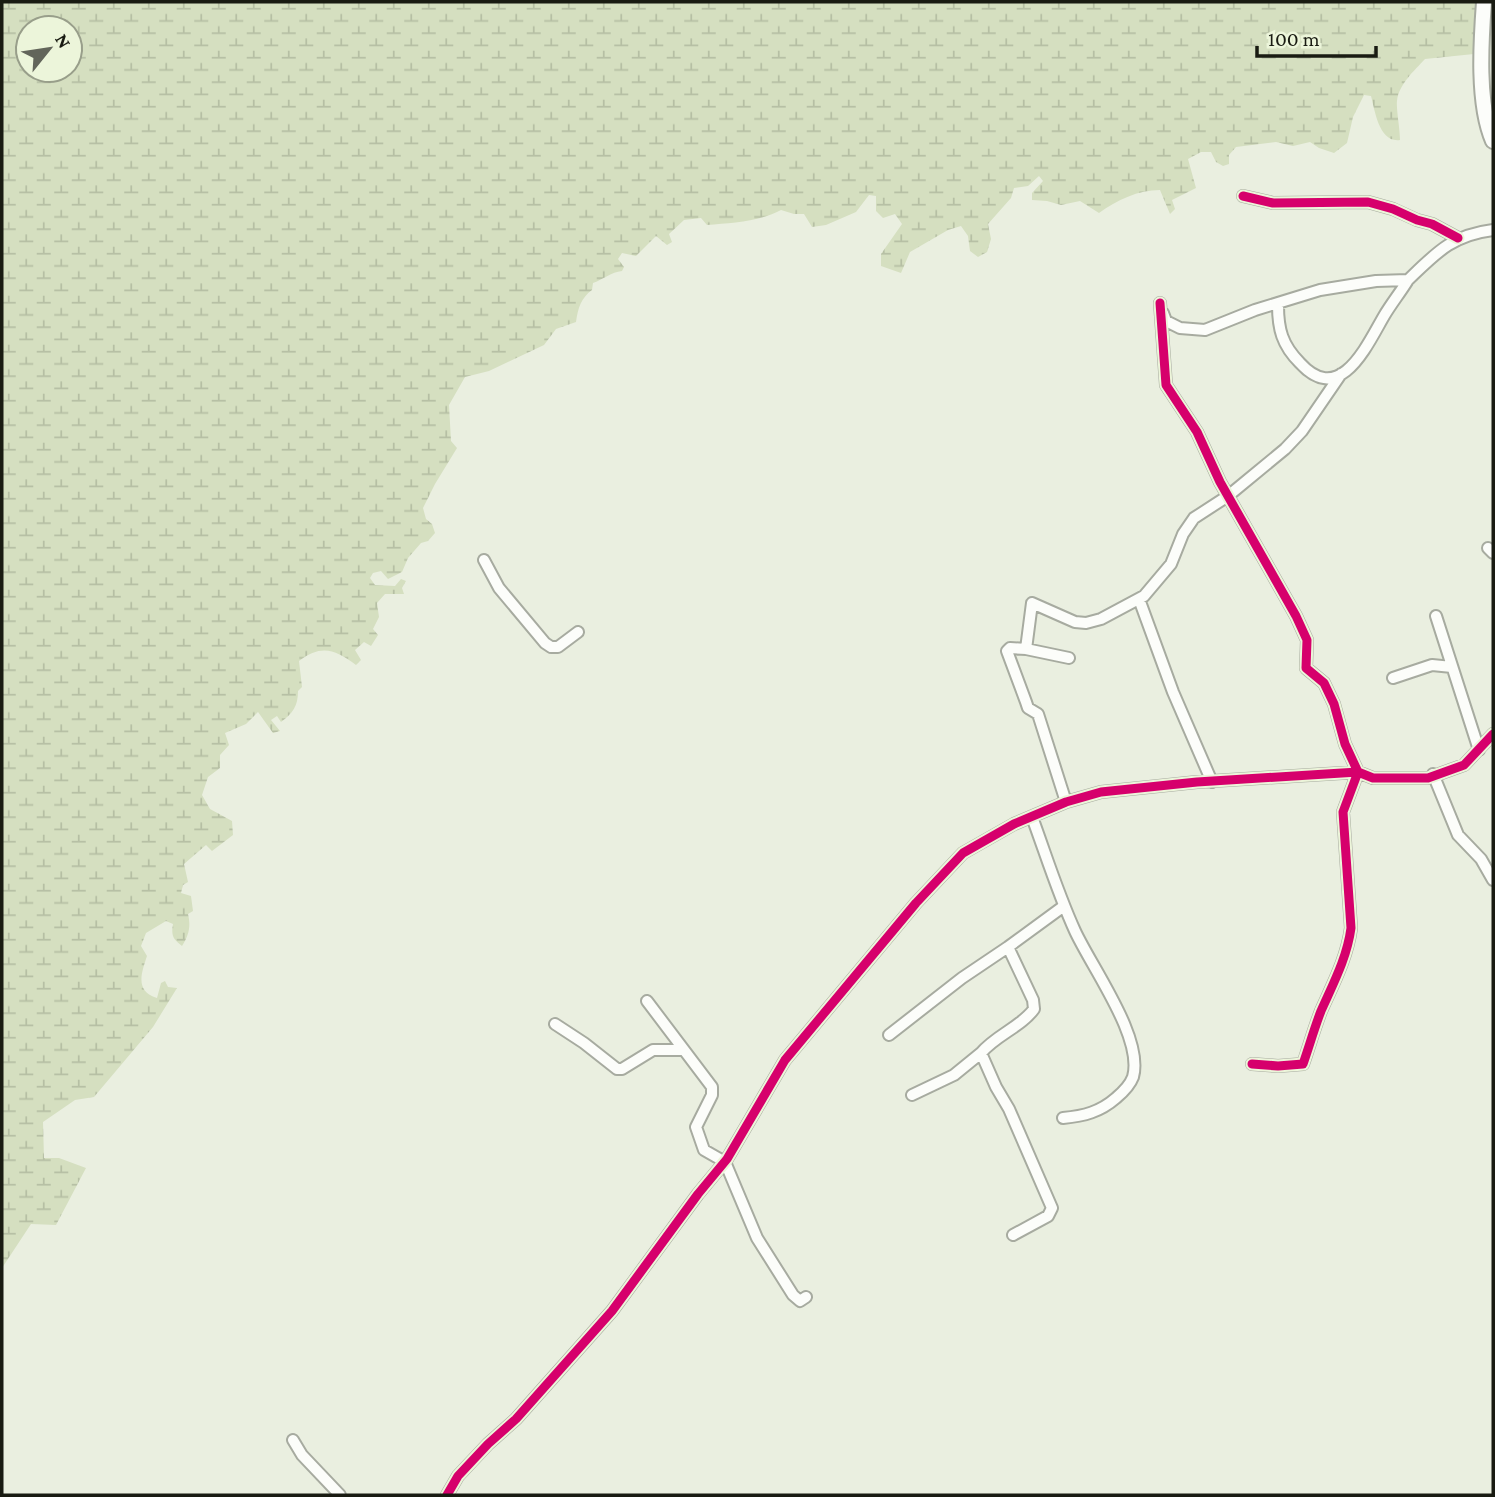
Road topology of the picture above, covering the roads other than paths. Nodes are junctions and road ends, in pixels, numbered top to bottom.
1 (1484, 2) edge
2 (1493, 141) edge
3 (1242, 196) dead end
4 (1493, 230) edge
5 (1458, 238) junction
6 (1408, 280) junction
7 (1278, 305) junction
8 (1341, 374) junction
9 (1228, 496) junction
10 (484, 560) dead end
11 (1139, 599) junction
12 (1436, 616) dead end
13 (578, 632) dead end
14 (1026, 649) junction
15 (1069, 658) dead end
16 (1452, 667) junction
17 (1393, 678) dead end
18 (1493, 734) edge
19 (1479, 750) junction
20 (1358, 772) junction
21 (1433, 774) junction
22 (1212, 782) junction
23 (1066, 802) junction
24 (1032, 817) junction
25 (1493, 880) edge
26 (1064, 906) junction
27 (1008, 947) junction
28 (647, 1001) dead end
29 (555, 1024) dead end
30 (889, 1035) dead end
31 (683, 1050) junction
32 (981, 1053) junction
33 (1252, 1064) dead end
34 (912, 1095) dead end
35 (1063, 1118) dead end
36 (725, 1162) junction
37 (1013, 1235) dead end
38 (806, 1297) dead end
39 (293, 1440) dead end
40 (340, 1495) edge
41 (447, 1495) edge

1 - 2 main road
3 - 5 street
4 - 5 street
5 - 6 street
6 - 7 street
6 - 8 street
7 - 8 street
7 - 9 street
8 - 9 street
9 - 11 street
9 - 20 street
10 - 13 street
11 - 14 street
11 - 22 street
12 - 16 street
14 - 15 street
14 - 23 street
16 - 17 street
16 - 19 street
18 - 19 street
19 - 21 street
20 - 21 street
20 - 22 street
20 - 33 street
21 - 25 street
22 - 23 street
23 - 24 street
24 - 26 street
24 - 36 street
26 - 27 street
26 - 35 street
27 - 30 street
27 - 32 street
28 - 31 street
29 - 31 street
31 - 36 street
32 - 34 street
32 - 37 street
36 - 38 street
36 - 41 street
39 - 40 street

